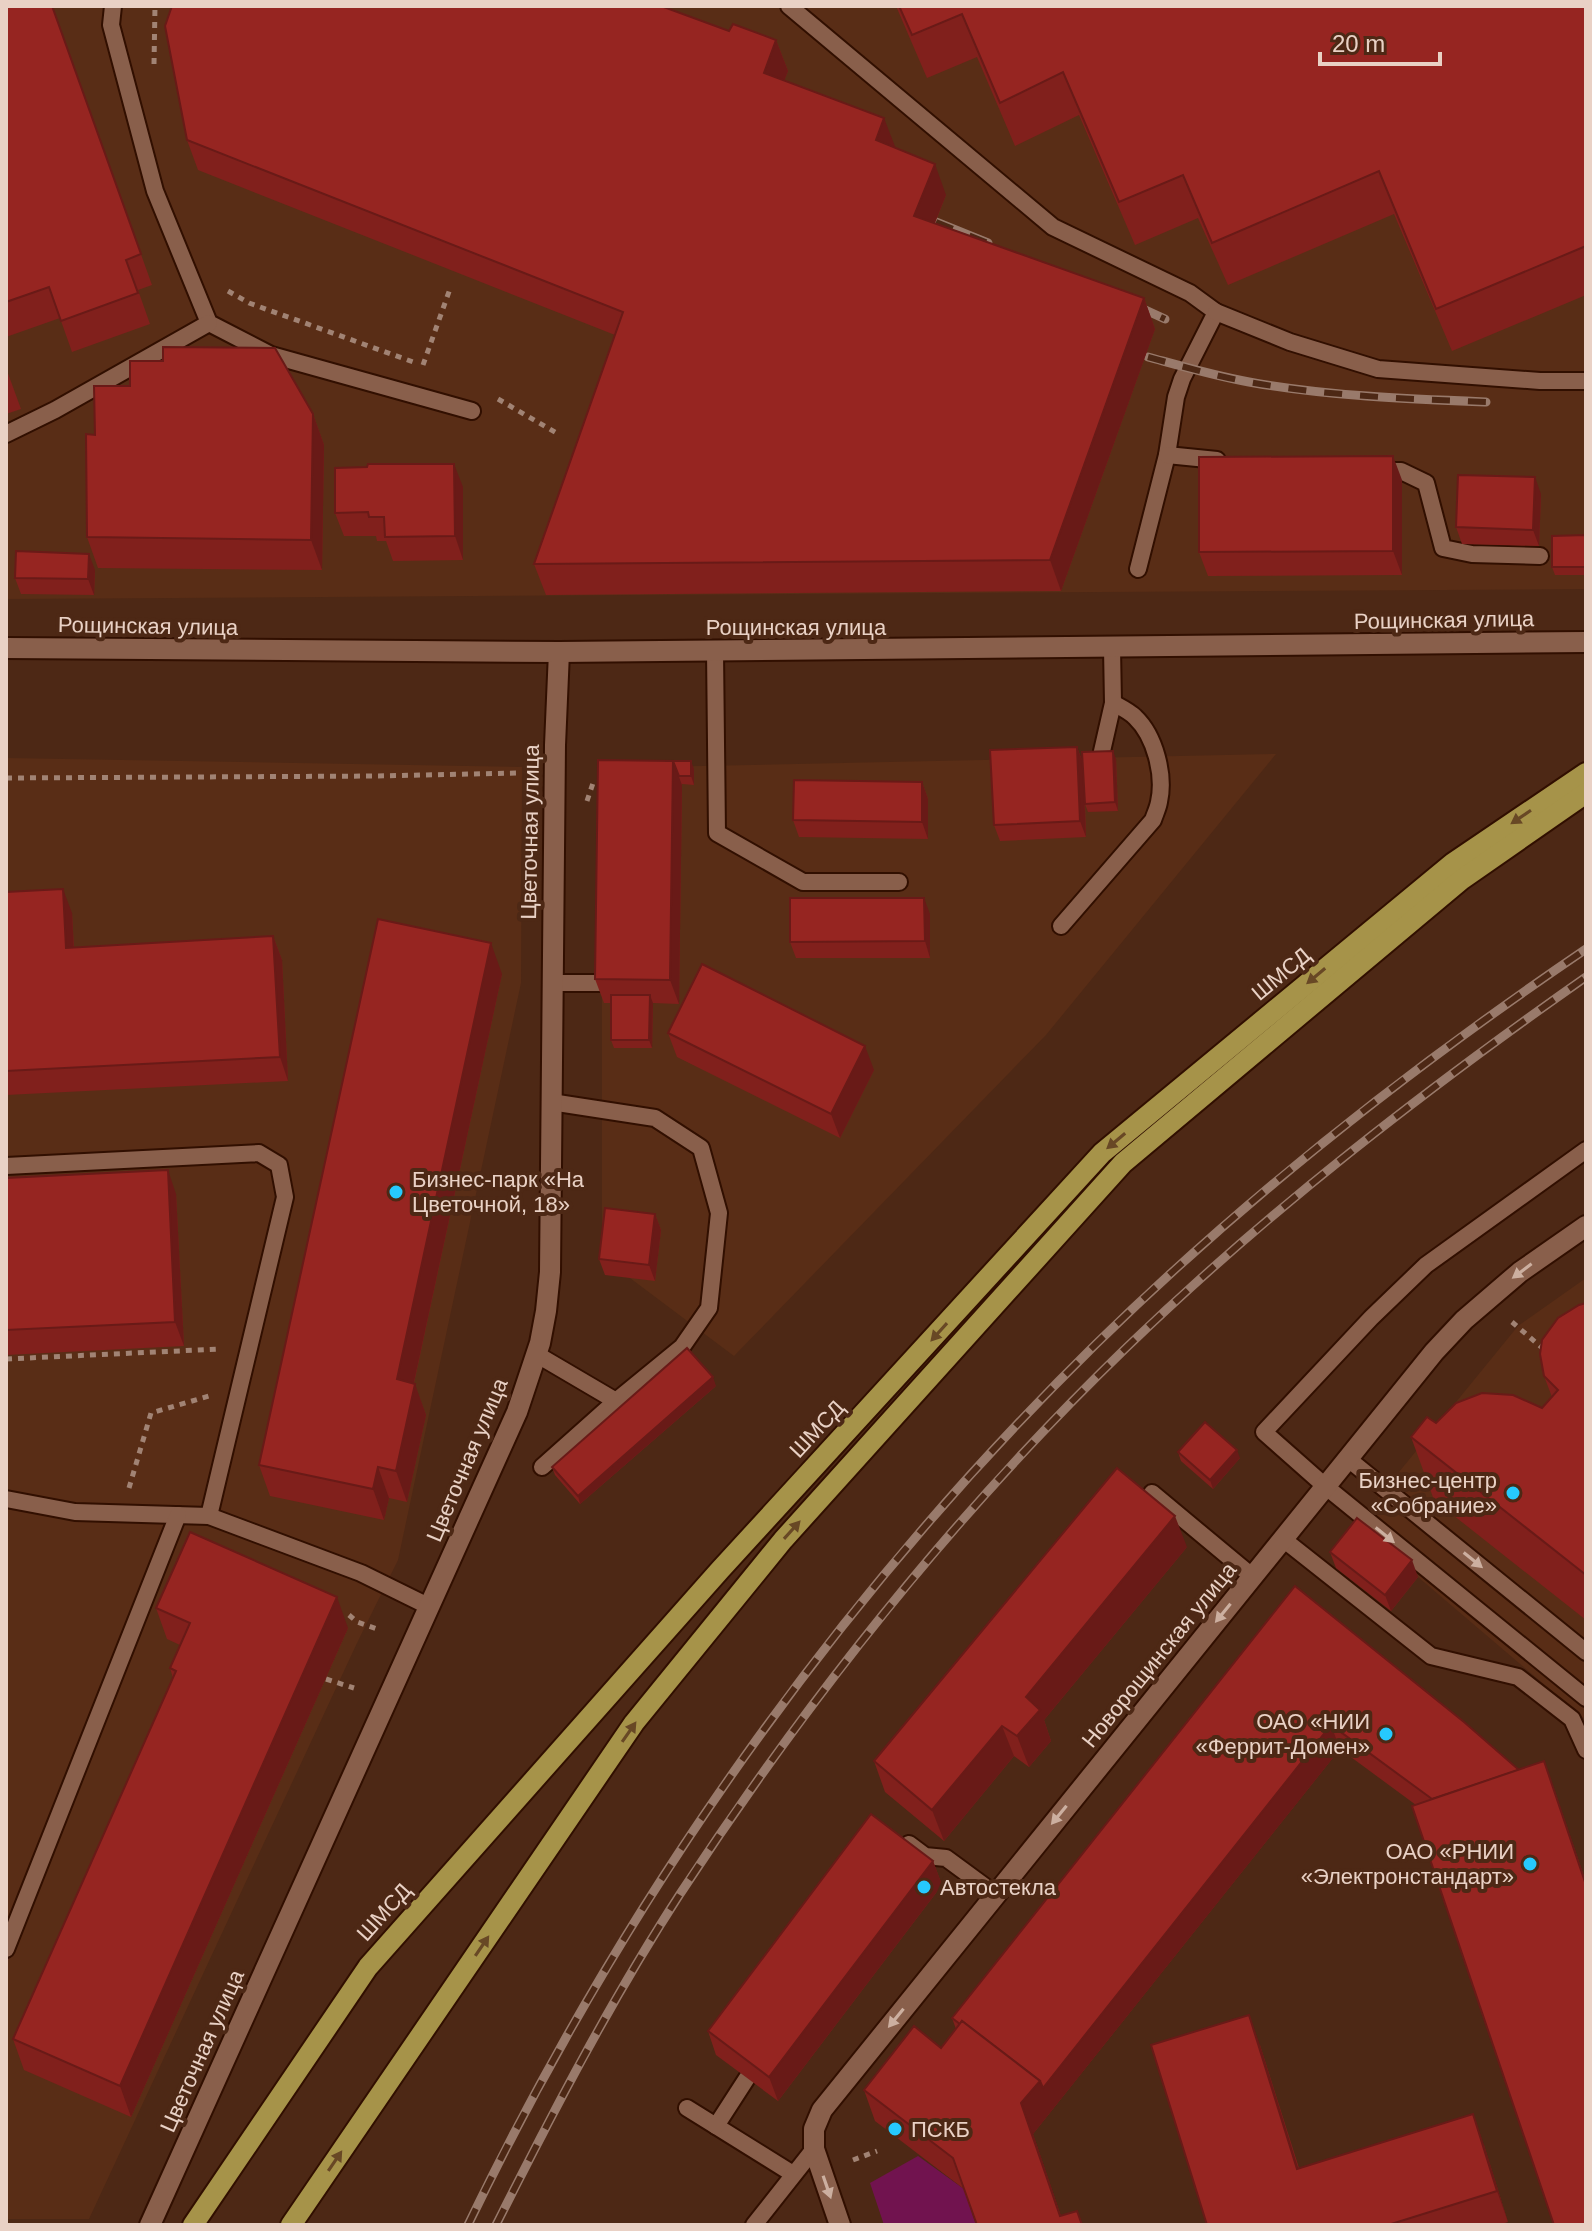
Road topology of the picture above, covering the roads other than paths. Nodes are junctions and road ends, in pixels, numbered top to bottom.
1 (113, 6) edge
2 (789, 6) edge
3 (1216, 312) junction
4 (209, 323) junction
5 (1586, 381) edge
6 (472, 411) dead end
7 (6, 434) edge
8 (1167, 455) junction
9 (1229, 461) edge
10 (1369, 471) edge
11 (1540, 556) dead end
12 (1138, 569) dead end
13 (1586, 642) edge
14 (6, 648) edge
15 (1112, 648) junction
16 (715, 651) junction
17 (559, 652) junction
18 (1113, 703) junction
19 (1100, 760) edge
20 (1586, 773) edge
21 (1586, 793) edge
22 (899, 882) dead end
23 (1061, 926) dead end
24 (553, 983) junction
25 (604, 983) edge
26 (551, 1102) junction
27 (1586, 1150) edge
28 (6, 1166) edge
29 (1586, 1226) edge
30 (536, 1354) junction
31 (616, 1401) junction
32 (1347, 1458) junction
33 (542, 1467) dead end
34 (1325, 1486) junction
35 (1152, 1493) edge
36 (6, 1499) edge
37 (178, 1515) junction
38 (209, 1516) junction
39 (1283, 1539) junction
40 (1253, 1577) junction
41 (428, 1606) junction
42 (1586, 1652) edge
43 (1586, 1698) edge
44 (1586, 1750) edge
45 (902, 1838) edge
46 (946, 1858) junction
47 (932, 1877) edge
48 (995, 1894) junction
49 (6, 1949) edge
50 (747, 2078) edge
51 (687, 2108) dead end
52 (716, 2126) junction
53 (814, 2149) junction
54 (793, 2174) junction
55 (150, 2225) edge
56 (193, 2225) edge
57 (291, 2225) edge
58 (754, 2225) edge
59 (840, 2225) edge

1 - 4 lane
2 - 3 lane
3 - 5 lane
3 - 8 lane
4 - 6 lane
4 - 7 lane
8 - 9 lane
8 - 12 lane
10 - 11 lane
13 - 15 street, Рощинская улица
14 - 17 street, Рощинская улица
15 - 16 street, Рощинская улица
15 - 18 lane
16 - 17 street, Рощинская улица
16 - 22 lane
17 - 24 street, Цветочная улица
18 - 19 lane
18 - 23 lane
20 -> 56 main road, ШМСД
57 -> 21 main road, ШМСД
24 - 25 lane
24 - 26 street, Цветочная улица
26 - 30 street, Цветочная улица
26 - 31 lane
27 - 34 lane
28 - 38 lane
29 -> 32 street, Новорощинская улица
30 - 31 lane
30 - 41 street, Цветочная улица
31 - 33 lane
32 - 34 street, Новорощинская улица
32 -> 42 lane
34 - 39 street, Новорощинская улица
34 -> 43 lane
35 - 40 lane
36 - 37 lane
37 - 38 lane
37 - 49 lane
38 - 41 lane
39 - 40 street, Новорощинская улица
39 - 44 lane
40 -> 48 street, Новорощинская улица
41 - 55 street, Цветочная улица
45 - 46 lane
46 - 47 lane
46 - 48 lane
48 -> 53 street, Новорощинская улица
50 - 52 lane
51 - 52 lane
52 - 54 lane
53 - 54 lane
53 -> 59 street
54 - 58 lane

